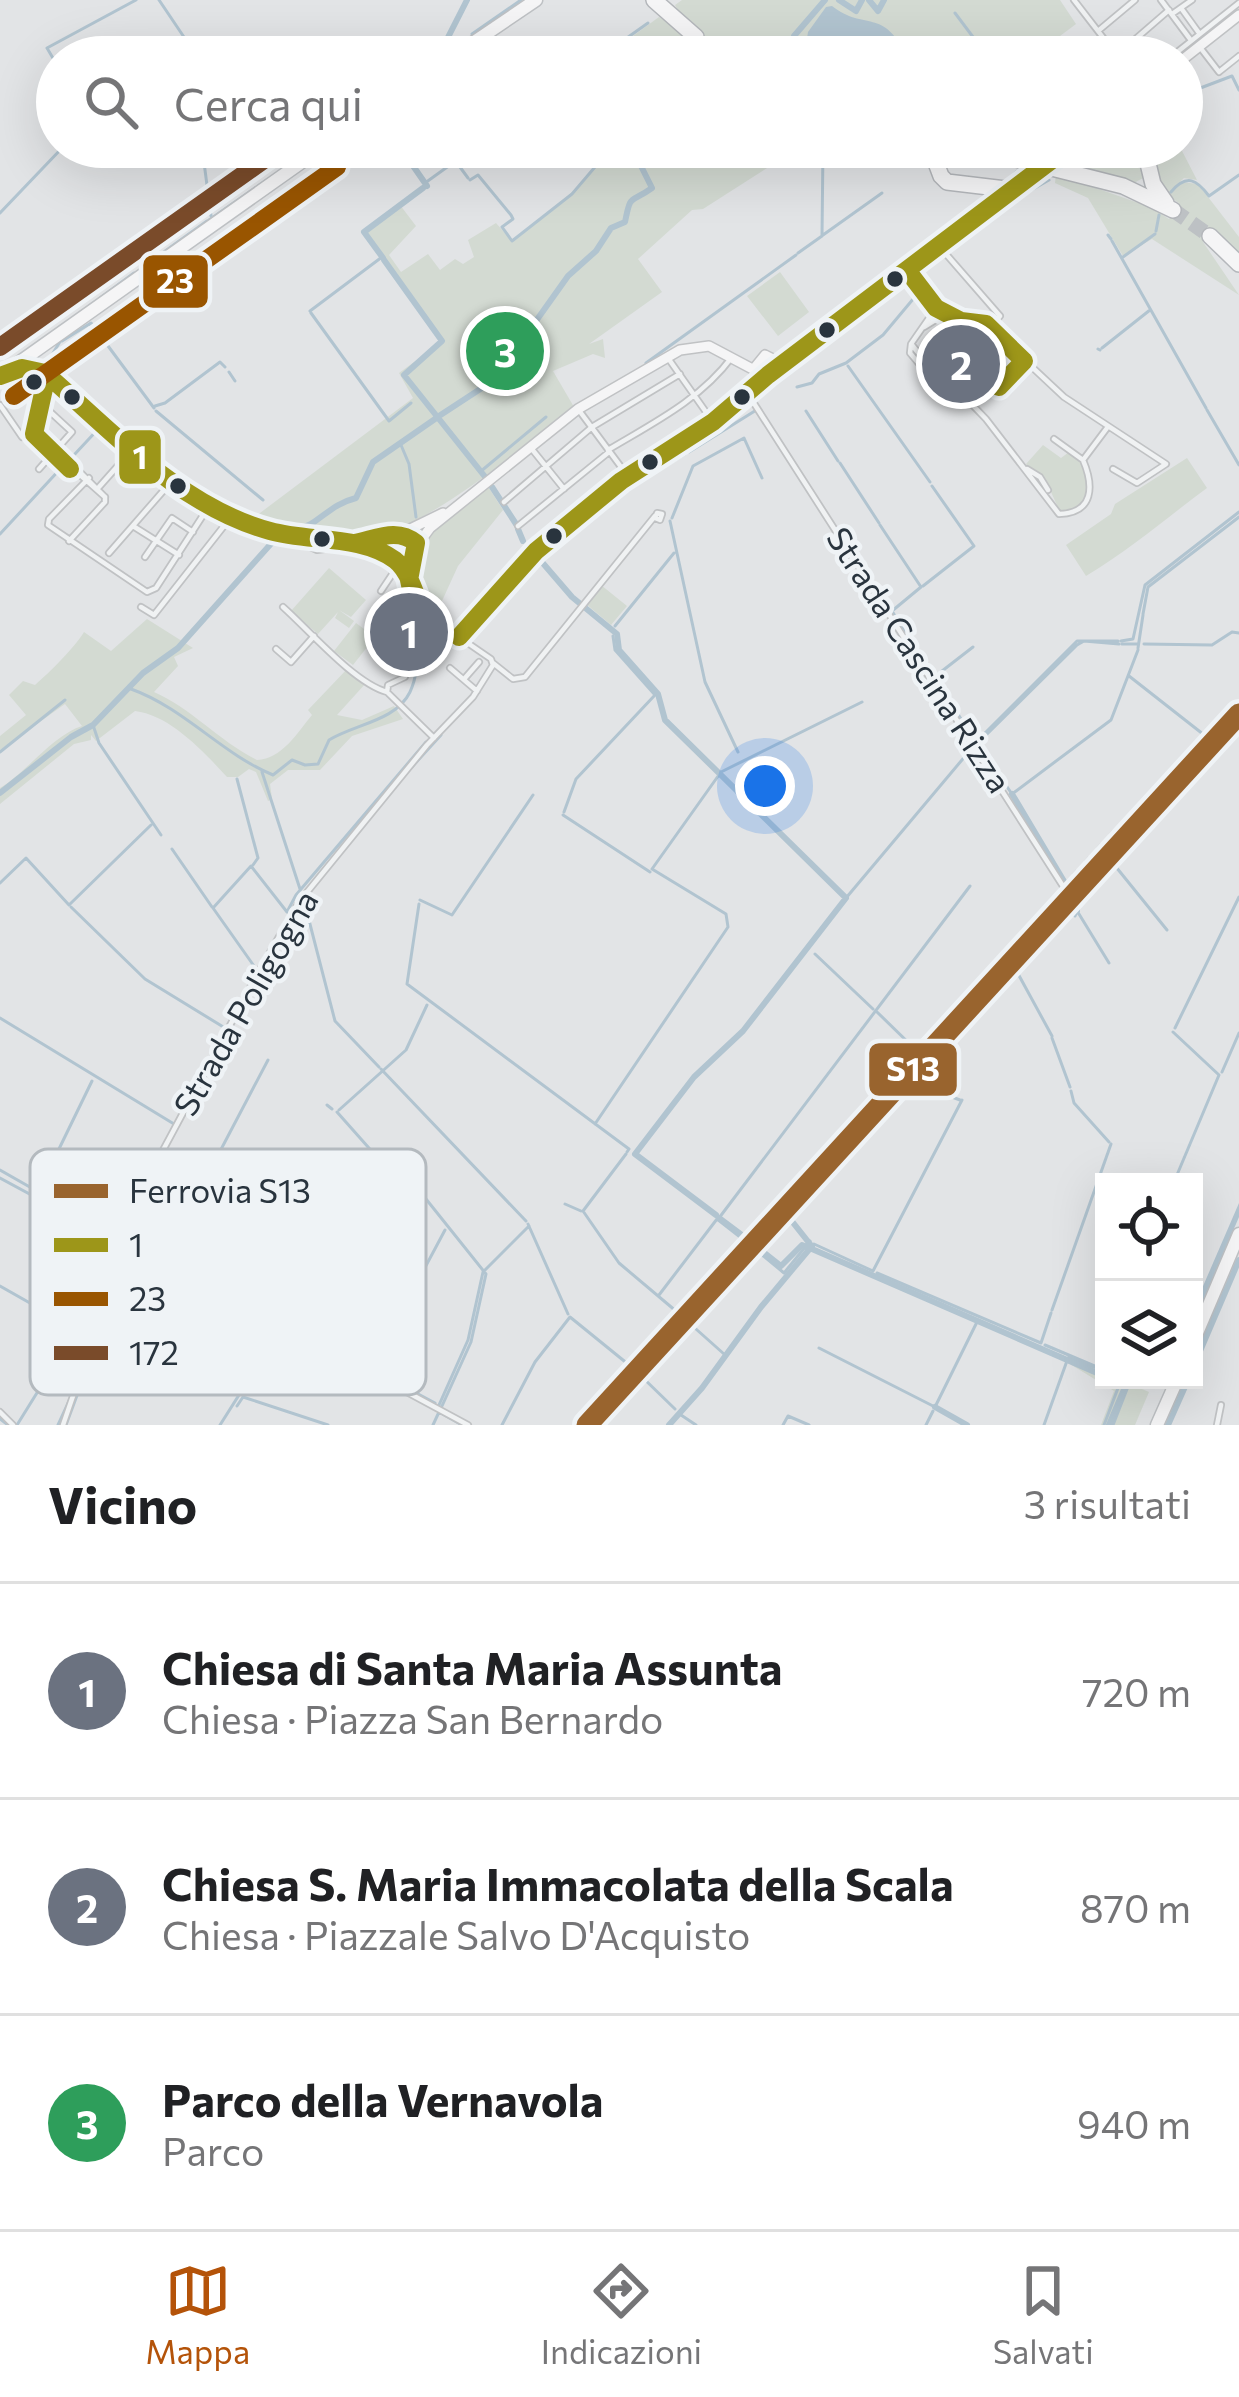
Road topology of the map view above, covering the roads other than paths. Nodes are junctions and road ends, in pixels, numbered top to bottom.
1 (536, 0) edge
2 (641, 0) edge
3 (654, 0) edge
4 (664, 0) edge
5 (1135, 0) edge
6 (1161, 0) edge
7 (1192, 0) edge
8 (1077, 1) edge
9 (1239, 3) edge
10 (1181, 8) junction
11 (1170, 12) junction
12 (1239, 15) edge
13 (1098, 31) junction
14 (689, 32) junction
15 (1199, 33) junction
16 (483, 36) edge
17 (1102, 36) edge
18 (1142, 36) edge
19 (1189, 36) edge
20 (1198, 36) edge
21 (1203, 38) edge
22 (1203, 52) edge
23 (1239, 56) edge
24 (295, 168) edge
25 (938, 168) edge
26 (1040, 168) edge
27 (1050, 168) edge
28 (1149, 168) edge
29 (1150, 172) junction
30 (1123, 187) junction
31 (1001, 192) junction
32 (1210, 236) tunnel mouth
33 (939, 246) junction
34 (1239, 264) edge
35 (908, 270) junction
36 (936, 308) junction
37 (945, 314) junction
38 (953, 318) junction
39 (992, 328) junction
40 (921, 329) junction
41 (969, 347) junction
42 (668, 357) junction
43 (736, 360) junction
44 (1024, 361) junction
45 (36, 365) junction
46 (766, 369) junction
47 (4, 373) edge
48 (680, 374) junction
49 (748, 394) junction
50 (695, 396) junction
51 (0, 405) edge
52 (46, 408) junction
53 (578, 409) junction
54 (713, 422) junction
55 (592, 427) junction
56 (34, 428) junction
57 (1107, 428) junction
58 (1054, 439) dead end
59 (531, 448) junction
60 (133, 449) junction
61 (55, 451) junction
62 (609, 451) junction
63 (1083, 460) junction
64 (546, 467) junction
65 (39, 469) dead end
66 (1113, 469) dead end
67 (627, 476) junction
68 (87, 480) junction
69 (171, 482) junction
70 (99, 487) junction
71 (564, 489) junction
72 (473, 494) junction
73 (105, 497) junction
74 (503, 502) dead end
75 (209, 506) junction
76 (655, 516) dead end
77 (231, 518) junction
78 (132, 526) junction
79 (518, 526) dead end
80 (402, 532) junction
81 (194, 533) junction
82 (386, 538) junction
83 (69, 541) junction
84 (157, 541) junction
85 (355, 545) junction
86 (414, 550) junction
87 (109, 553) dead end
88 (179, 555) junction
89 (145, 557) dead end
90 (388, 557) junction
91 (409, 580) junction
92 (381, 591) dead end
93 (283, 607) dead end
94 (141, 608) dead end
95 (428, 626) junction
96 (314, 636) junction
97 (459, 637) junction
98 (276, 649) dead end
99 (478, 662) dead end
100 (493, 663) junction
101 (450, 668) dead end
102 (466, 677) junction
103 (477, 691) junction
104 (389, 692) junction
105 (434, 738) junction
106 (1067, 893) dead end
107 (164, 1149) edge
108 (1239, 1234) edge
109 (1203, 1319) edge
110 (1173, 1389) edge
111 (73, 1395) edge
112 (412, 1395) edge
113 (1221, 1405) dead end
114 (0, 1412) edge
115 (13, 1425) edge
116 (63, 1425) edge
117 (468, 1425) edge
118 (1157, 1425) edge
119 (1217, 1425) edge

1 - 16 main road
2 - 14 highway
3 - 14 highway
4 - 14 highway
5 - 13 street
6 - 11 street
7 - 10 street
8 - 13 street
9 - 15 street
10 - 11 street
10 - 15 street
11 - 18 street
11 - 19 street
12 - 21 street
13 - 17 street
15 - 20 street
22 - 23 street
24 - 45 main road
25 - 31 highway
26 - 31 street, bridge
27 - 30 highway
28 - 29 highway
29 - 30 highway
29 - 30 highway
31 - 33 street
32 - 34 highway
33 - 35 street
33 - 39 street
35 - 36 street
35 - 46 street
36 - 37 street
36 - 40 street
37 - 38 street
37 - 40 street
37 - 41 street
38 - 39 street
38 - 41 street
39 - 44 street
40 - 63 street
41 - 44 street
42 - 43 street
42 - 48 street
42 - 53 street
43 - 46 street
43 - 50 street
44 - 57 street
45 - 47 main road
45 - 52 street
45 - 56 street
45 - 60 street
46 - 49 street
48 - 50 street
48 - 55 street
49 - 54 street
49 - 106 street, Strada Cascina Rizza
50 - 54 street
50 - 62 street
51 - 56 street
52 - 61 street
52 - 61 street
53 - 55 street
53 - 59 street
54 - 67 street
55 - 62 street
55 - 64 street
56 - 61 street
57 - 63 street
57 - 66 street
58 - 63 street
59 - 64 street
59 - 72 street
60 - 69 street
60 - 70 street
61 - 65 street
61 - 68 street
62 - 67 street
62 - 71 street
64 - 71 street
64 - 74 street
67 - 97 street
68 - 70 street
68 - 73 street
68 - 83 street
69 - 75 street
69 - 78 street
70 - 73 street
71 - 79 street
72 - 80 street
72 - 86 street
73 - 83 street
75 - 77 street
75 - 81 street
76 - 100 street
77 - 85 street
77 - 94 street
78 - 84 street
78 - 87 street
80 - 82 street
80 - 86 street
81 - 84 street
81 - 88 street
82 - 85 street
82 - 90 street
83 - 88 street
84 - 88 street
84 - 89 street
85 - 90 street
86 - 90 street
86 - 91 street
90 - 91 street
90 - 92 street
91 - 95 street
93 - 96 street
95 - 97 street
95 - 104 street
96 - 98 street
96 - 104 street
97 - 100 street
99 - 102 street
100 - 103 street, Strada Poligogna
101 - 102 street
102 - 103 street
103 - 105 street, Strada Poligogna
104 - 105 street
105 - 107 street, Strada Poligogna
108 - 109 main road
110 - 118 main road
111 - 116 street, Strada Poligogna
112 - 117 street
113 - 119 street
114 - 115 street

